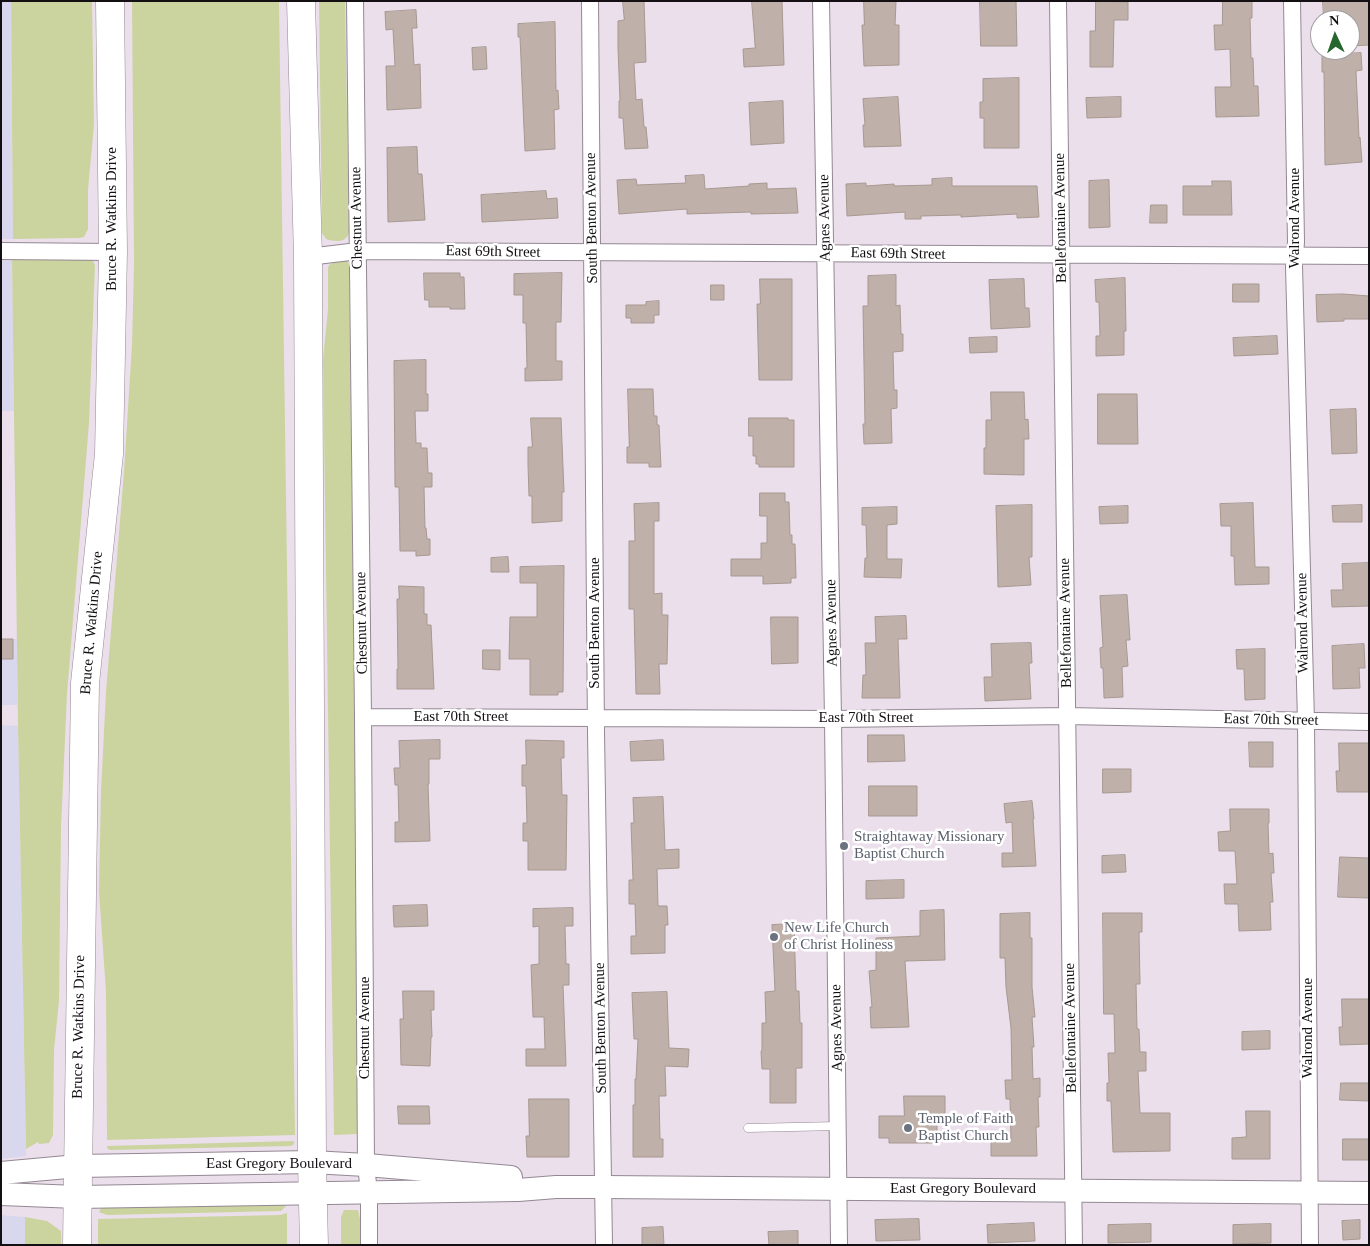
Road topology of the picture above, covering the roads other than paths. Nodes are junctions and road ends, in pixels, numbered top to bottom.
1 (110, 1) edge
2 (301, 1) edge
3 (355, 1) edge
4 (590, 1) edge
5 (821, 1) edge
6 (1058, 1) edge
7 (1292, 1) edge
8 (1, 251) edge
9 (358, 251) junction
10 (113, 252) junction
11 (593, 253) junction
12 (826, 253) junction
13 (1062, 255) junction
14 (1295, 256) junction
15 (1369, 256) edge
16 (308, 257) junction
17 (1067, 716) junction
18 (363, 717) junction
19 (596, 718) junction
20 (833, 719) junction
21 (1306, 721) junction
22 (1369, 722) edge
23 (838, 1126) junction
24 (748, 1128) dead end
25 (312, 1162) junction
26 (366, 1165) junction
27 (78, 1166) junction
28 (1, 1172) edge
29 (556, 1187) junction
30 (603, 1187) junction
31 (839, 1188) junction
32 (1074, 1190) junction
33 (1309, 1192) junction
34 (1369, 1192) edge
35 (314, 1193) junction
36 (369, 1193) junction
37 (1, 1194) edge
38 (77, 1197) junction
39 (77, 1245) edge
40 (314, 1245) edge
41 (369, 1245) edge
42 (604, 1245) edge
43 (840, 1245) edge
44 (1074, 1245) edge
45 (1310, 1245) edge

1 - 10 highway, Bruce R. Watkins Drive
2 - 16 highway
3 - 9 street, Chestnut Avenue
4 - 11 street, South Benton Avenue
5 - 12 street, Agnes Avenue
6 - 13 street, Bellefontaine Avenue
7 - 14 street, Walrond Avenue
8 - 10 street
9 - 11 street, East 69th Street
9 - 16 street, East 69th Street
9 - 18 street, Chestnut Avenue
10 - 27 highway, Bruce R. Watkins Drive
11 - 12 street, East 69th Street
11 - 19 street, South Benton Avenue
12 - 13 street, East 69th Street
12 - 20 street, Agnes Avenue
13 - 14 street, East 69th Street
13 - 17 street, Bellefontaine Avenue
14 - 15 street, East 69th Street
14 - 21 street, Walrond Avenue
16 - 25 highway
17 - 20 street, East 70th Street
17 - 21 street, East 70th Street
17 - 32 street, Bellefontaine Avenue
18 - 19 street, East 70th Street
18 - 26 street, Chestnut Avenue
19 - 20 street, East 70th Street
19 - 30 street, South Benton Avenue
20 - 23 street, Agnes Avenue
21 - 22 street, East 70th Street
21 - 33 street, Walrond Avenue
23 - 24 lane
23 - 31 street, Agnes Avenue
25 - 26 main road, East Gregory Boulevard
25 - 27 main road, East Gregory Boulevard
25 - 35 highway
26 - 29 main road, East Gregory Boulevard
26 - 36 street, Chestnut Avenue
27 - 28 main road, East Gregory Boulevard
27 - 38 highway, Bruce R. Watkins Drive
29 - 30 main road, East Gregory Boulevard
29 - 36 main road, East Gregory Boulevard
30 - 31 main road, East Gregory Boulevard
30 - 42 street, South Benton Avenue
31 - 32 main road, East Gregory Boulevard
31 - 43 street, Agnes Avenue
32 - 33 main road, East Gregory Boulevard
32 - 44 street, Bellefontaine Avenue
33 - 34 main road, East Gregory Boulevard
33 - 45 street, Walrond Avenue
35 - 36 main road, East Gregory Boulevard
35 - 38 main road, East Gregory Boulevard
35 - 40 highway
36 - 41 street, Chestnut Avenue
37 - 38 main road, East Gregory Boulevard
38 - 39 highway, Bruce R. Watkins Drive

